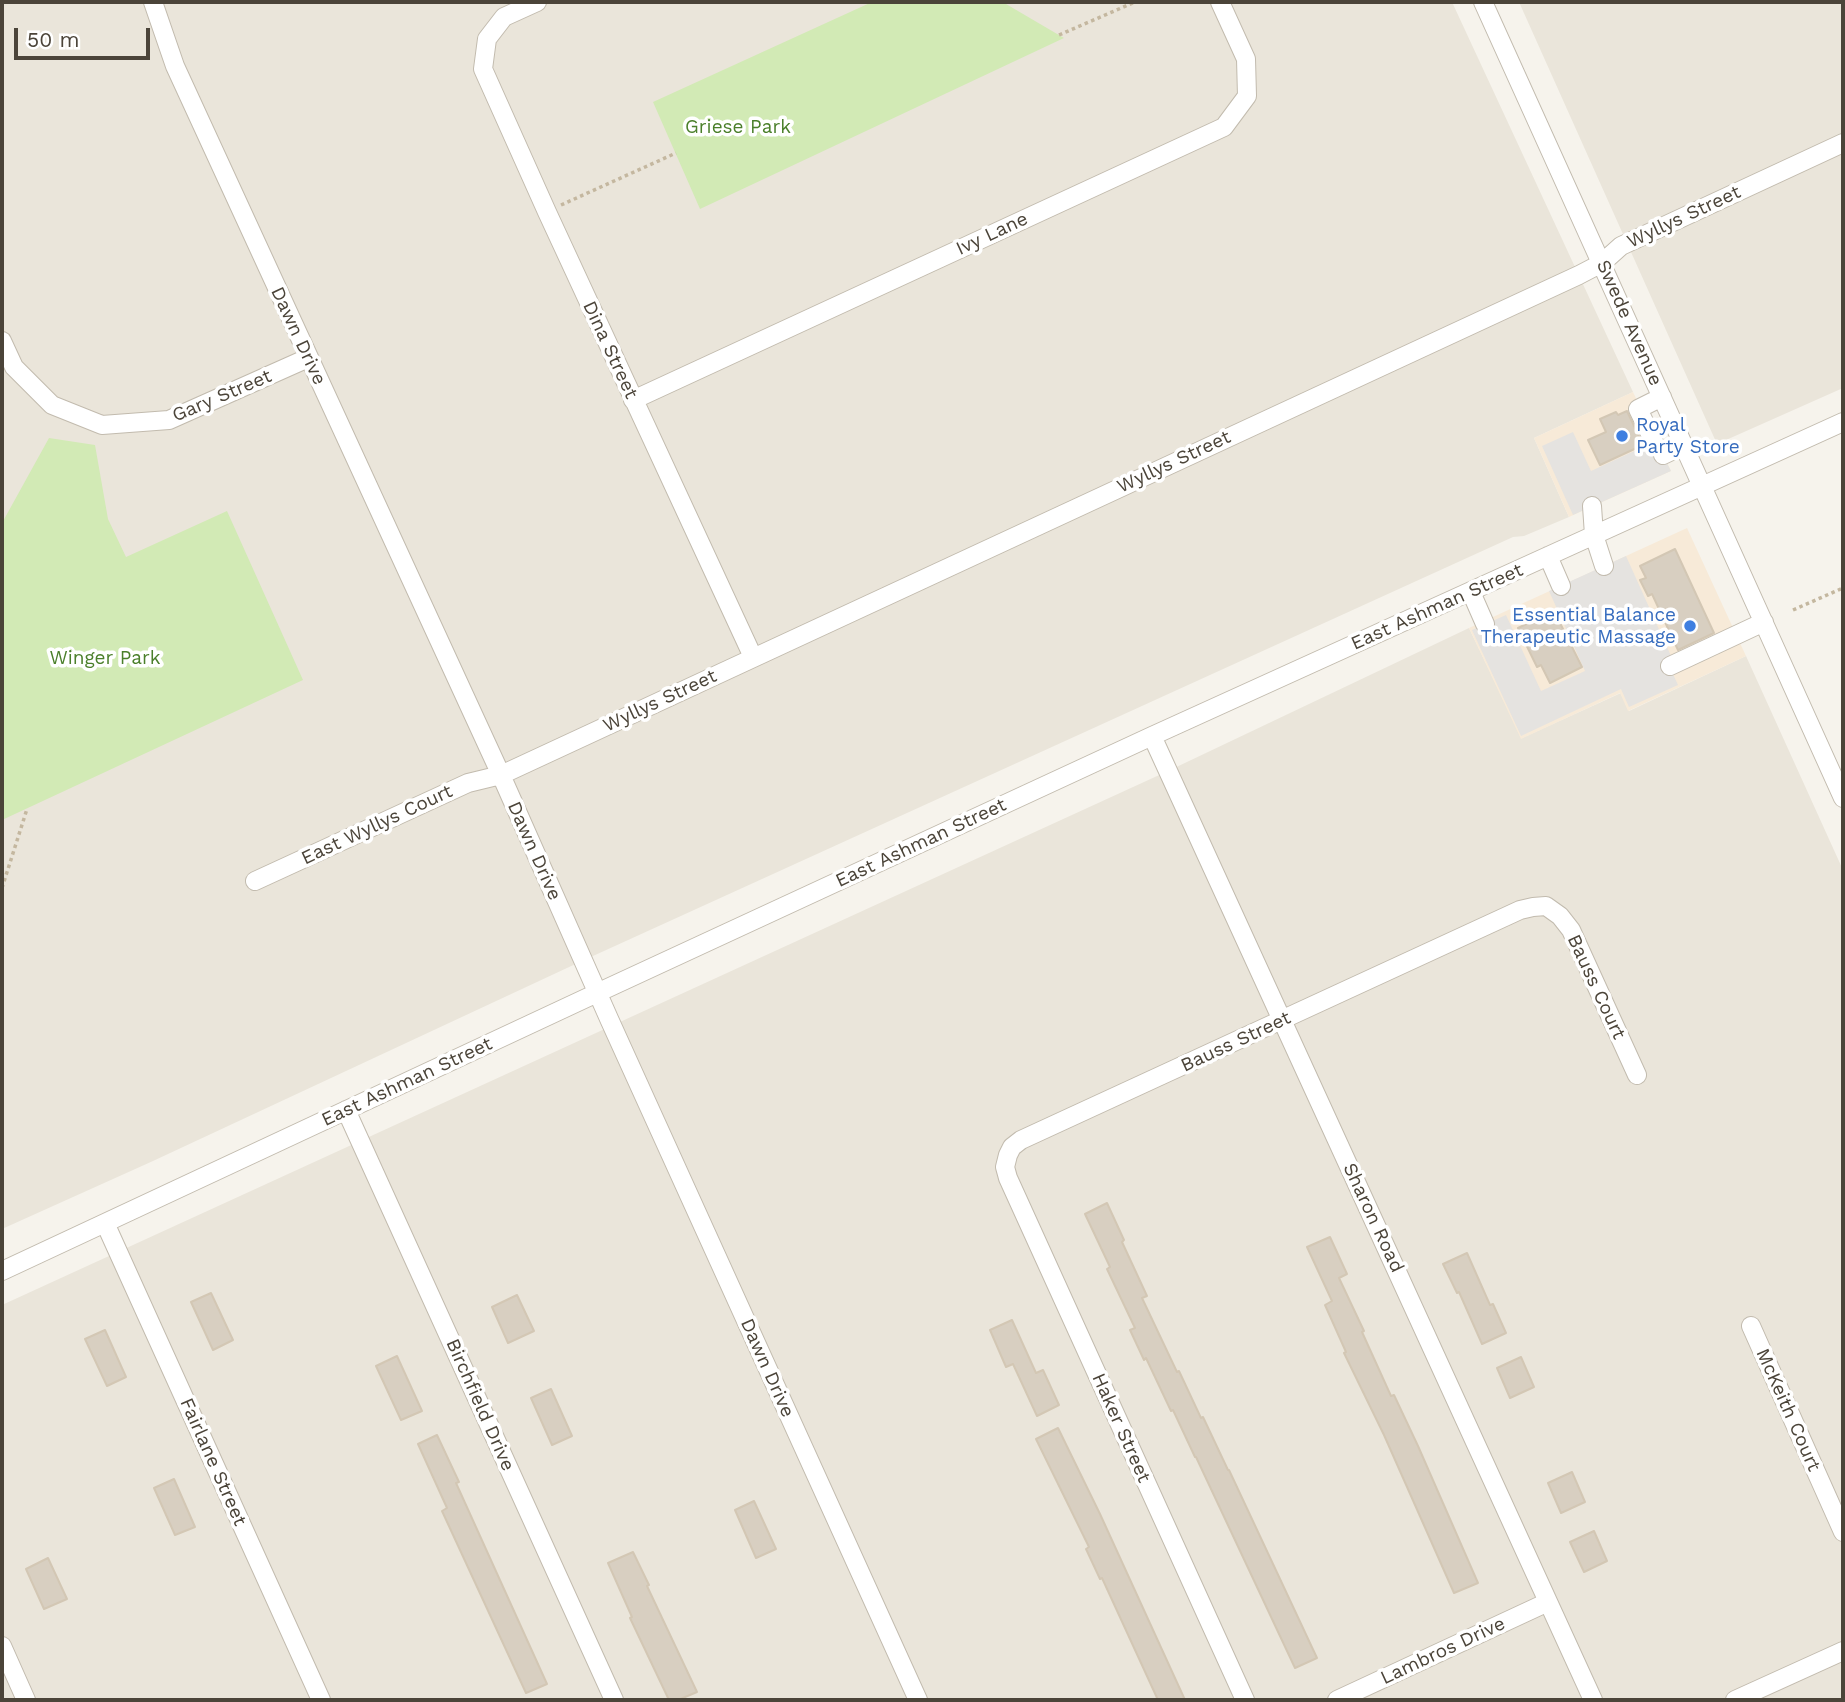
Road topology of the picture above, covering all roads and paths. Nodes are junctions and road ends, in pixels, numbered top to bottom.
1 (153, 2) edge
2 (537, 2) edge
3 (1135, 2) edge
4 (1220, 2) edge
5 (1483, 2) edge
6 (1059, 35) dead end
7 (1843, 143) edge
8 (676, 153) dead end
9 (547, 212) junction
10 (1602, 263) junction
11 (2, 341) edge
12 (308, 358) junction
13 (1662, 397) junction
14 (633, 400) junction
15 (1843, 422) edge
16 (1684, 445) junction
17 (1702, 486) junction
18 (1592, 506) dead end
19 (1594, 535) junction
20 (1548, 556) junction
21 (1604, 566) dead end
22 (1561, 586) dead end
23 (1843, 588) edge
24 (1471, 592) junction
25 (1793, 610) dead end
26 (1764, 622) junction
27 (1485, 624) dead end
28 (753, 657) junction
29 (1670, 666) dead end
30 (1152, 736) junction
31 (501, 775) junction
32 (1843, 797) edge
33 (27, 809) dead end
34 (255, 881) dead end
35 (2, 888) edge
36 (1469, 934) joint
37 (597, 993) junction
38 (1282, 1021) junction
39 (1637, 1075) dead end
40 (346, 1111) junction
41 (1007, 1155) joint
42 (105, 1223) junction
43 (2, 1271) edge
44 (1751, 1326) dead end
45 (1843, 1532) edge
46 (1548, 1602) junction
47 (2, 1646) edge
48 (1843, 1651) edge
49 (26, 1700) edge
50 (321, 1700) edge
51 (614, 1700) edge
52 (918, 1700) edge
53 (1245, 1700) edge
54 (1337, 1700) edge
55 (1593, 1700) edge
56 (1735, 1700) edge

1 - 12 street, Dawn Drive
2 - 9 street, Dina Street
3 - 6 path
4 - 14 street, Ivy Lane
5 - 10 street, Swede Avenue
7 - 10 street, Wyllys Street
8 - 9 path
9 - 14 street, Dina Street
10 - 13 street, Swede Avenue
10 - 28 street, Wyllys Street
11 - 12 street, Gary Street
12 - 31 street, Dawn Drive
13 - 16 street, Swede Avenue
13 - 16 street
14 - 28 street, Dina Street
15 - 17 street, East Ashman Street
16 - 17 street, Swede Avenue
17 - 19 street, East Ashman Street
17 - 26 street, Swede Avenue
18 - 19 street
19 - 20 street, East Ashman Street
19 - 21 street
20 - 22 street
20 - 24 street, East Ashman Street
23 - 25 path
24 - 27 street
24 - 30 street, East Ashman Street
26 - 29 street
26 - 32 street, Swede Avenue
28 - 31 street, Wyllys Street
30 - 37 street, East Ashman Street
30 - 38 street, Sharon Road
31 - 34 street, East Wyllys Court
31 - 37 street, Dawn Drive
33 - 35 path
36 - 38 street, Bauss Street
36 - 39 street, Bauss Court
37 - 40 street, East Ashman Street
37 - 52 street, Dawn Drive
38 - 41 street, Bauss Street
38 - 46 street, Sharon Road
40 - 42 street, East Ashman Street
40 - 51 street, Birchfield Drive
41 - 53 street, Haker Street
42 - 43 street, East Ashman Street
42 - 50 street, Fairlane Street
44 - 45 street, McKeith Court
46 - 54 street, Lambros Drive
46 - 55 street, Sharon Road
47 - 49 street
48 - 56 street

